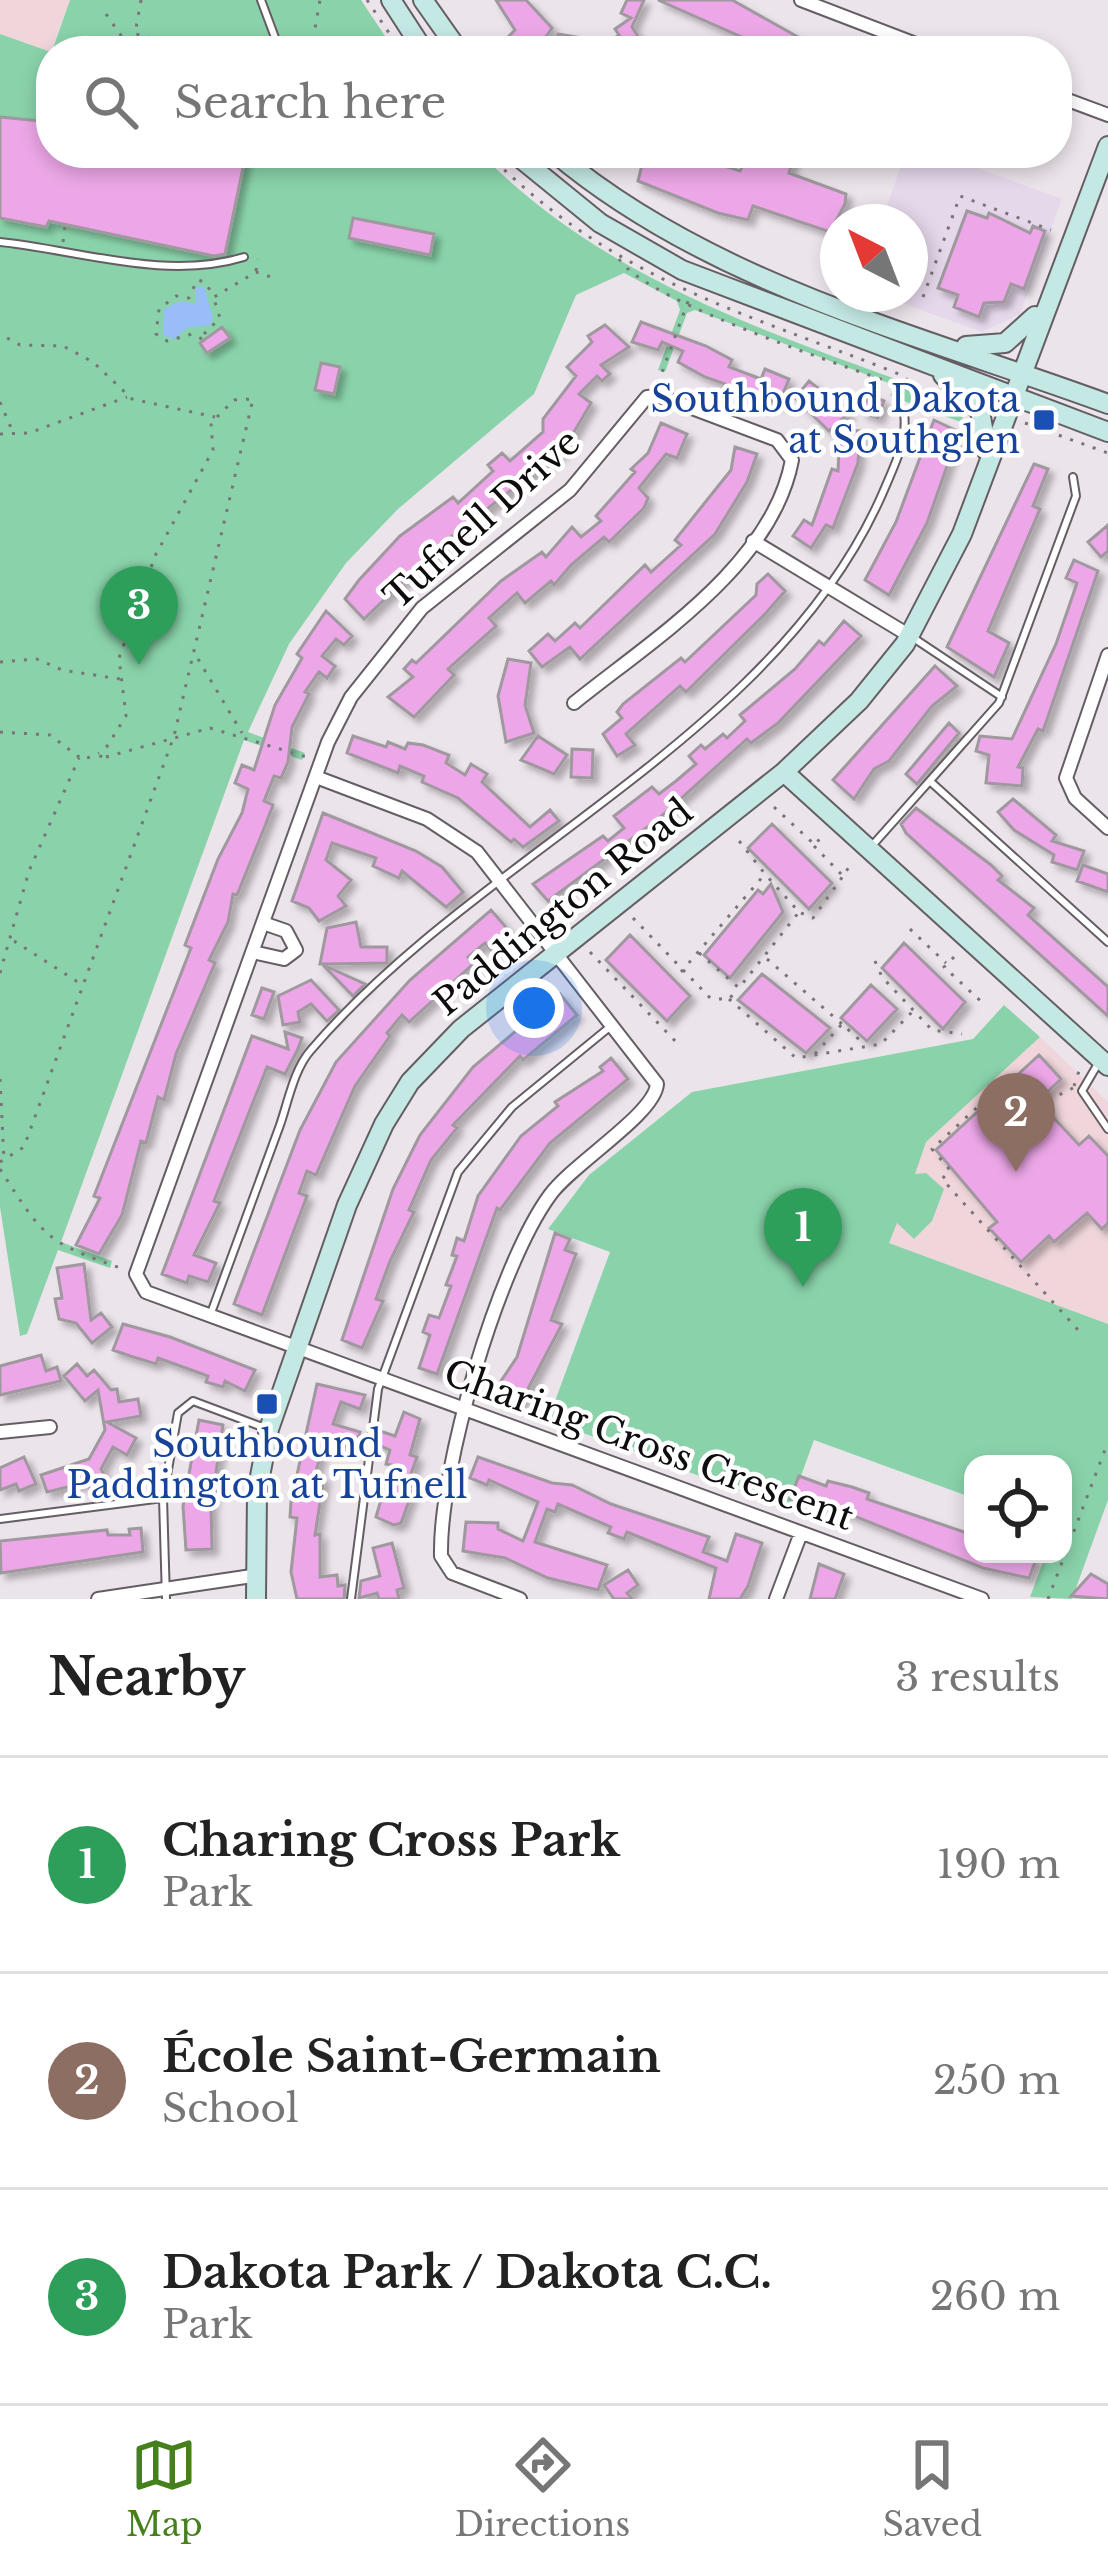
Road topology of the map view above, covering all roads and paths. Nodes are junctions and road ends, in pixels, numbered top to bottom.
1 (141, 0) edge
2 (260, 0) edge
3 (320, 0) edge
4 (367, 0) edge
5 (391, 0) edge
6 (423, 0) edge
7 (802, 0) edge
8 (106, 14) dead end
9 (121, 36) edge
10 (144, 36) edge
11 (274, 36) edge
12 (314, 36) edge
13 (391, 36) edge
14 (414, 36) edge
15 (448, 36) edge
16 (895, 36) edge
17 (1072, 102) edge
18 (1108, 115) edge
19 (1108, 146) edge
20 (503, 168) edge
21 (532, 168) edge
22 (574, 168) edge
23 (1051, 230) dead end
24 (0, 242) edge
25 (244, 256) dead end
26 (618, 258) junction
27 (258, 259) dead end
28 (256, 272) junction
29 (277, 280) dead end
30 (1055, 281) junction
31 (928, 282) edge
32 (690, 295) junction
33 (214, 297) junction
34 (688, 303) junction
35 (8, 338) dead end
36 (950, 346) junction
37 (930, 364) junction
38 (1020, 372) junction
39 (922, 394) junction
40 (1012, 395) junction
41 (653, 396) junction
42 (129, 397) junction
43 (0, 402) edge
44 (1108, 404) edge
45 (904, 412) dead end
46 (974, 413) dead end
47 (217, 418) junction
48 (1025, 423) dead end
49 (12, 431) junction
50 (1108, 431) edge
51 (0, 434) edge
52 (1108, 453) edge
53 (985, 471) junction
54 (1073, 477) dead end
55 (753, 541) junction
56 (832, 588) junction
57 (910, 636) junction
58 (1108, 655) edge
59 (196, 656) junction
60 (0, 662) edge
61 (122, 679) junction
62 (1002, 697) junction
63 (574, 703) dead end
64 (0, 732) edge
65 (243, 735) junction
66 (174, 736) junction
67 (104, 749) junction
68 (79, 758) junction
69 (313, 760) dead end
70 (784, 772) junction
71 (316, 777) junction
72 (932, 783) junction
73 (774, 807) dead end
74 (1108, 828) edge
75 (736, 837) dead end
76 (821, 837) dead end
77 (815, 845) junction
78 (869, 849) junction
79 (851, 864) dead end
80 (765, 874) junction
81 (843, 876) junction
82 (500, 879) junction
83 (729, 902) dead end
84 (735, 907) junction
85 (799, 912) junction
86 (633, 918) dead end
87 (263, 923) junction
88 (910, 929) dead end
89 (10, 938) junction
90 (1108, 942) edge
91 (557, 951) junction
92 (253, 952) junction
93 (590, 952) dead end
94 (699, 952) junction
95 (954, 957) dead end
96 (765, 958) junction
97 (875, 961) dead end
98 (948, 964) junction
99 (681, 972) junction
100 (0, 973) edge
101 (83, 985) junction
102 (739, 988) junction
103 (729, 999) junction
104 (986, 1006) dead end
105 (912, 1012) junction
106 (614, 1024) junction
107 (842, 1024) junction
108 (962, 1034) dead end
109 (678, 1044) dead end
110 (865, 1044) junction
111 (814, 1056) junction
112 (1106, 1060) edge
113 (0, 1079) edge
114 (1073, 1088) dead end
115 (1108, 1129) edge
116 (1, 1164) edge
117 (136, 1274) junction
118 (210, 1316) junction
119 (1079, 1331) dead end
120 (296, 1348) junction
121 (382, 1379) junction
122 (463, 1409) junction
123 (50, 1427) dead end
124 (269, 1429) junction
125 (0, 1432) edge
126 (1108, 1442) edge
127 (163, 1498) junction
128 (0, 1519) edge
129 (801, 1533) junction
130 (252, 1576) junction
131 (950, 1593) edge
132 (165, 1594) edge
133 (98, 1599) edge
134 (256, 1599) edge
135 (351, 1599) edge
136 (520, 1599) edge
137 (776, 1599) edge
138 (982, 1599) edge
139 (1048, 1599) edge

1 - 10 path
2 - 11 lane
3 - 12 path
4 - 13 path
5 - 14 street
6 - 15 street
7 - 16 street
8 - 9 path
17 - 18 street
19 - 30 street
20 - 26 path
21 - 37 street
22 - 36 street
23 - 31 path
24 - 25 lane
26 - 32 path
26 - 34 path
27 - 28 path
28 - 29 path
28 - 33 path
30 - 36 street
30 - 38 street, Paddington Road
32 - 34 path
32 - 39 path
33 - 33 path
34 - 39 path
34 - 41 path
35 - 42 path
36 - 38 street
37 - 40 street
37 - 53 street
38 - 40 street, Paddington Road
38 - 44 street
39 - 46 path
40 - 50 street
40 - 53 street, Paddington Road
41 - 55 street
41 - 71 street, Tufnell Drive
42 - 47 path
42 - 49 path
43 - 49 path
45 - 56 lane
47 - 59 path
47 - 61 path
48 - 52 path
49 - 51 path
53 - 57 street, Paddington Road
54 - 62 lane
55 - 56 street
55 - 63 street
56 - 57 street
56 - 82 lane
57 - 62 lane
57 - 70 street, Paddington Road
58 - 74 street
59 - 65 path
59 - 66 path
60 - 61 path
61 - 67 path
62 - 72 lane
64 - 68 path
65 - 66 path
65 - 69 path
66 - 67 path
66 - 101 path
67 - 68 path
68 - 89 path
70 - 78 street
70 - 91 street, Paddington Road
71 - 82 street
71 - 87 street, Tufnell Drive
72 - 78 lane
72 - 90 lane
73 - 77 path
75 - 80 path
76 - 77 path
77 - 81 path
78 - 112 street
79 - 81 path
80 - 84 path
80 - 85 path
81 - 85 path
82 - 91 street
82 - 118 lane
83 - 84 path
84 - 94 path
85 - 96 path
86 - 99 path
87 - 92 street, Tufnell Drive
87 - 92 street
88 - 98 path
89 - 100 path
89 - 101 path
91 - 106 street
91 - 120 street, Paddington Road
92 - 117 street, Tufnell Drive
93 - 109 path
94 - 99 path
94 - 102 path
95 - 98 path
96 - 102 path
96 - 107 path
97 - 105 path
98 - 104 path
99 - 103 path
101 - 116 path
102 - 103 path
103 - 111 path
105 - 108 path
105 - 110 path
106 - 121 lane
106 - 122 street
107 - 110 path
107 - 111 path
110 - 111 path
112 - 115 lane
113 - 116 path
114 - 119 path
116 - 117 path
117 - 118 street
118 - 120 street
120 - 121 street, Charing Cross Crescent
120 - 124 street, Paddington Road
121 - 122 street, Charing Cross Crescent
121 - 135 lane
122 - 129 street, Charing Cross Crescent
122 - 136 street
123 - 125 street
124 - 127 lane
124 - 130 street, Paddington Road
126 - 139 path
127 - 128 lane
127 - 132 lane
129 - 131 street, Charing Cross Crescent
129 - 137 street
130 - 132 street
130 - 134 street, Paddington Road
131 - 138 street, Charing Cross Crescent
132 - 133 street

